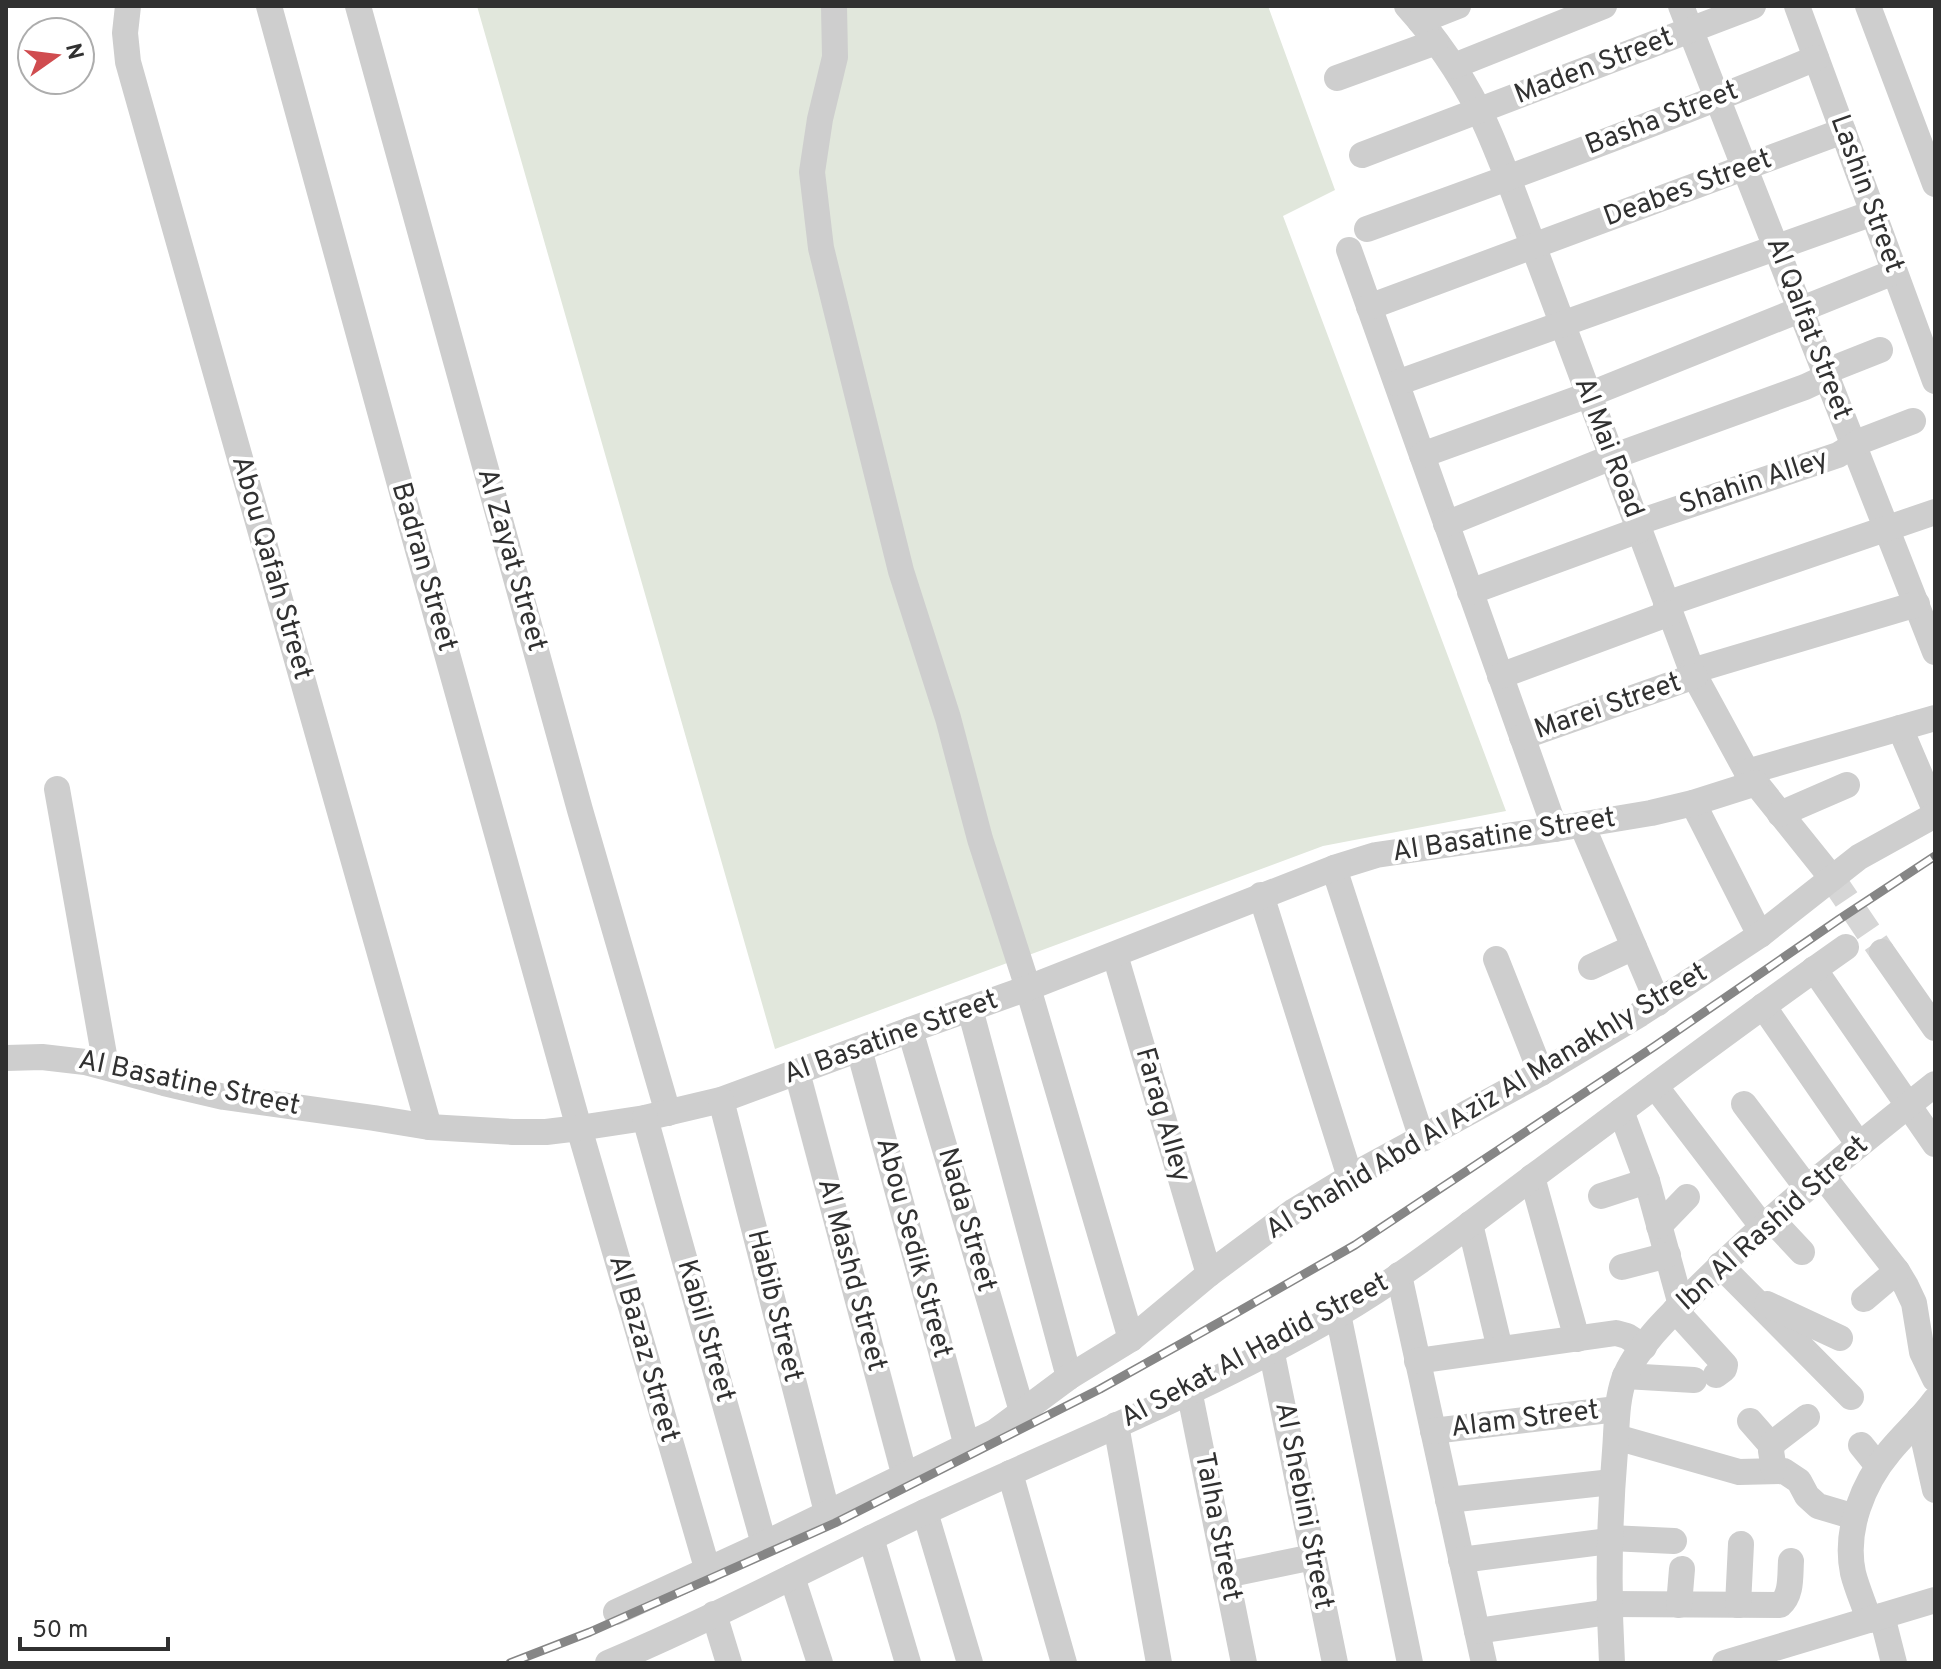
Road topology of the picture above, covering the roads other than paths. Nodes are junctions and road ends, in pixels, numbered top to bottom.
1 (128, 6) edge
2 (269, 6) edge
3 (358, 6) edge
4 (834, 6) edge
5 (1458, 6) edge
6 (1604, 6) edge
7 (1753, 6) edge
8 (1797, 6) edge
9 (1868, 6) edge
10 (1413, 13) edge
11 (1686, 18) edge
12 (1436, 42) junction
13 (1816, 58) junction
14 (1454, 66) junction
15 (1337, 78) dead end
16 (1719, 99) junction
17 (1479, 111) junction
18 (1843, 131) junction
19 (1362, 155) dead end
20 (1745, 168) junction
21 (1508, 178) junction
22 (1935, 184) edge
23 (1873, 213) junction
24 (1367, 229) dead end
25 (1532, 246) junction
26 (1777, 248) junction
27 (1349, 250) dead end
28 (1894, 272) junction
29 (1369, 307) junction
30 (1799, 310) junction
31 (1562, 324) junction
32 (1880, 350) dead end
33 (1825, 374) junction
34 (1935, 381) edge
35 (1397, 383) junction
36 (1588, 395) junction
37 (1913, 421) dead end
38 (1854, 446) junction
39 (1422, 455) junction
40 (1612, 457) junction
41 (1935, 512) edge
42 (1446, 524) junction
43 (1637, 526) junction
44 (1887, 529) junction
45 (1470, 592) junction
46 (1922, 598) edge
47 (1668, 608) junction
48 (1935, 652) edge
49 (1693, 673) junction
50 (1500, 676) junction
51 (1935, 718) edge
52 (1900, 728) junction
53 (1522, 737) junction
54 (1752, 777) junction
55 (1847, 785) dead end
56 (57, 789) dead end
57 (1693, 803) junction
58 (1935, 812) edge
59 (1780, 814) junction
60 (1582, 825) junction
61 (1555, 829) junction
62 (1334, 868) junction
63 (1832, 878) junction
64 (1261, 895) junction
65 (1760, 935) junction
66 (1634, 947) junction
67 (1846, 947) dead end
68 (1882, 952) tunnel mouth
69 (1115, 955) junction
70 (1496, 959) dead end
71 (1591, 967) dead end
72 (1814, 969) junction
73 (1028, 988) junction
74 (1658, 1003) junction
75 (1763, 1006) junction
76 (970, 1009) junction
77 (1935, 1028) edge
78 (910, 1030) junction
79 (859, 1049) junction
80 (6, 1058) edge
81 (106, 1066) junction
82 (797, 1072) junction
83 (1541, 1073) junction
84 (1935, 1084) edge
85 (1655, 1086) junction
86 (721, 1100) junction
87 (1744, 1104) dead end
88 (1909, 1105) junction
89 (1621, 1111) junction
90 (656, 1115) junction
91 (429, 1127) junction
92 (579, 1128) junction
93 (1422, 1139) junction
94 (1935, 1144) edge
95 (1859, 1145) junction
96 (1350, 1177) junction
97 (1532, 1177) junction
98 (1647, 1181) junction
99 (1814, 1182) junction
100 (1601, 1196) dead end
101 (1687, 1197) dead end
102 (1766, 1222) junction
103 (1470, 1224) junction
104 (1659, 1226) junction
105 (1802, 1252) dead end
106 (1668, 1255) junction
107 (1720, 1265) junction
108 (1622, 1267) dead end
109 (1897, 1271) junction
110 (1209, 1274) junction
111 (1399, 1275) junction
112 (1750, 1295) junction
113 (1864, 1299) dead end
114 (1678, 1307) junction
115 (1338, 1314) junction
116 (1840, 1338) dead end
117 (1131, 1339) junction
118 (1577, 1339) junction
119 (1644, 1347) junction
120 (1271, 1349) junction
121 (1500, 1349) junction
122 (1417, 1361) junction
123 (1933, 1370) edge
124 (1625, 1376) junction
125 (1069, 1377) junction
126 (1189, 1390) junction
127 (1851, 1397) dead end
128 (1617, 1409) junction
129 (1927, 1409) edge
130 (1022, 1411) junction
131 (1807, 1417) dead end
132 (1750, 1421) dead end
133 (1116, 1425) junction
134 (1433, 1431) junction
135 (1616, 1437) junction
136 (1861, 1445) dead end
137 (967, 1446) junction
138 (1773, 1458) junction
139 (1878, 1466) junction
140 (1010, 1473) junction
141 (905, 1477) junction
142 (1612, 1482) junction
143 (1935, 1490) edge
144 (1448, 1500) junction
145 (827, 1512) junction
146 (925, 1512) junction
147 (1855, 1517) junction
148 (871, 1538) junction
149 (1610, 1540) junction
150 (1674, 1541) dead end
151 (764, 1544) junction
152 (1741, 1544) dead end
153 (1313, 1557) junction
154 (1461, 1560) junction
155 (1791, 1561) dead end
156 (1682, 1569) dead end
157 (708, 1571) junction
158 (1226, 1575) junction
159 (792, 1577) junction
160 (1935, 1600) edge
161 (1679, 1605) junction
162 (1738, 1605) junction
163 (1609, 1608) junction
164 (616, 1612) dead end
165 (714, 1614) junction
166 (1875, 1618) junction
167 (1477, 1631) junction
168 (1791, 1653) edge
169 (608, 1663) edge
170 (729, 1663) edge
171 (820, 1663) edge
172 (908, 1663) edge
173 (970, 1663) edge
174 (1064, 1663) edge
175 (1159, 1663) edge
176 (1244, 1663) edge
177 (1335, 1663) edge
178 (1410, 1663) edge
179 (1484, 1663) edge
180 (1612, 1663) edge
181 (1725, 1663) edge
182 (1894, 1663) edge

1 - 91 street, Abou Qafah Street
2 - 92 street, Badran Street
3 - 90 street, Al Zayat Street
4 - 73 street
5 - 10 street
6 - 14 street
7 - 11 street, Maden Street
8 - 13 street, Lashin Street
9 - 22 street
10 - 12 street, Al Mai Road
11 - 16 street, Al Qalfat Street
11 - 17 street, Maden Street
12 - 14 street, Al Mai Road
12 - 15 street
13 - 16 street, Basha Street
13 - 18 street, Lashin Street
14 - 17 street, Al Mai Road
16 - 20 street, Al Qalfat Street
16 - 21 street, Basha Street
17 - 19 street, Maden Street
17 - 21 street, Al Mai Road
18 - 20 street, Deabes Street
18 - 23 street, Lashin Street
20 - 25 street, Deabes Street
20 - 26 street, Al Qalfat Street
21 - 24 street, Basha Street
21 - 25 street, Al Mai Road
23 - 26 street
23 - 28 street, Lashin Street
25 - 29 street, Deabes Street
25 - 31 street, Al Mai Road
26 - 30 street, Al Qalfat Street
26 - 31 street
27 - 29 street
28 - 30 street
28 - 34 street, Lashin Street
29 - 35 street
30 - 33 street, Al Qalfat Street
30 - 36 street
31 - 35 street
31 - 36 street, Al Mai Road
32 - 33 street
33 - 38 street, Al Qalfat Street
33 - 40 street
35 - 39 street
36 - 39 street
36 - 40 street, Al Mai Road
37 - 38 street, Shahin Alley
38 - 43 street, Shahin Alley
38 - 44 street, Al Qalfat Street
39 - 42 street
40 - 42 street
40 - 43 street, Al Mai Road
41 - 44 street
42 - 45 street
43 - 45 street, Shahin Alley
43 - 47 street, Al Mai Road
44 - 46 street, Al Qalfat Street
44 - 47 street
45 - 50 street
46 - 48 street, Al Qalfat Street
46 - 49 street, Marei Street
47 - 49 street, Al Mai Road
47 - 50 street
49 - 53 street, Marei Street
49 - 54 street, Al Mai Road
50 - 53 street
51 - 52 street, Al Basatine Street
52 - 54 street, Al Basatine Street
52 - 58 street
53 - 61 street
54 - 57 street, Al Basatine Street
54 - 59 street, Al Mai Road
55 - 59 street
56 - 81 street
57 - 60 street, Al Basatine Street
57 - 65 street
58 - 63 street, Al Shahid Abd Al Aziz Al Manakhly Street
59 - 63 street, Al Mai Road
60 - 61 street, Al Basatine Street
60 - 66 street
61 - 62 street, Al Basatine Street
62 - 64 street, Al Basatine Street
62 - 93 street
63 - 65 street, Al Shahid Abd Al Aziz Al Manakhly Street
64 - 69 street, Al Basatine Street
64 - 96 street
65 - 74 street, Al Shahid Abd Al Aziz Al Manakhly Street
66 - 71 street
66 - 74 street
67 - 72 street, Al Sekat Al Hadid Street
68 - 77 street
69 - 73 street, Al Basatine Street
69 - 110 street, Farag Alley
70 - 83 street
72 - 75 street, Al Sekat Al Hadid Street
72 - 88 street
73 - 76 street, Al Basatine Street
73 - 117 street
74 - 83 street, Al Shahid Abd Al Aziz Al Manakhly Street
75 - 85 street, Al Sekat Al Hadid Street
75 - 95 street
76 - 78 street, Al Basatine Street
76 - 125 street
78 - 79 street, Al Basatine Street
78 - 130 street, Nada Street
79 - 82 street, Al Basatine Street
79 - 137 street, Abou Sedik Street
80 - 81 street, Al Basatine Street
81 - 91 street, Al Basatine Street
82 - 86 street, Al Basatine Street
82 - 141 street, Al Mashd Street
83 - 93 street, Al Shahid Abd Al Aziz Al Manakhly Street
84 - 88 street, Ibn Al Rashid Street
85 - 89 street, Al Sekat Al Hadid Street
85 - 102 street
86 - 90 street, Al Basatine Street
86 - 145 street, Habib Street
87 - 99 street
88 - 94 street
88 - 95 street, Ibn Al Rashid Street
89 - 97 street, Al Sekat Al Hadid Street
89 - 98 street
90 - 92 street, Al Basatine Street
90 - 151 street, Kabil Street
91 - 92 street, Al Basatine Street
92 - 157 street, Al Bazaz Street
93 - 96 street, Al Shahid Abd Al Aziz Al Manakhly Street
95 - 99 street, Ibn Al Rashid Street
96 - 110 street, Al Shahid Abd Al Aziz Al Manakhly Street
97 - 103 street, Al Sekat Al Hadid Street
97 - 118 street
98 - 100 street
98 - 104 street
99 - 102 street, Ibn Al Rashid Street
99 - 109 street
101 - 104 street
102 - 105 street
102 - 107 street, Ibn Al Rashid Street
103 - 111 street, Al Sekat Al Hadid Street
103 - 121 street
104 - 106 street
106 - 108 street
106 - 114 street
107 - 112 street
107 - 114 street, Ibn Al Rashid Street
109 - 113 street
109 - 123 street
110 - 117 street, Al Shahid Abd Al Aziz Al Manakhly Street
111 - 115 street, Al Sekat Al Hadid Street
111 - 122 street
112 - 116 street
112 - 127 street
114 - 119 street, Ibn Al Rashid Street
114 - 124 street
115 - 120 street, Al Sekat Al Hadid Street
115 - 178 street
117 - 125 street, Al Shahid Abd Al Aziz Al Manakhly Street
118 - 119 street
118 - 121 street
119 - 124 street, Ibn Al Rashid Street
120 - 126 street, Al Sekat Al Hadid Street
120 - 153 street, Al Shebini Street
121 - 122 street
122 - 134 street
124 - 128 street, Ibn Al Rashid Street
125 - 130 street, Al Shahid Abd Al Aziz Al Manakhly Street
126 - 133 street, Al Sekat Al Hadid Street
126 - 158 street, Talha Street
128 - 134 street, Alam Street
128 - 135 street, Ibn Al Rashid Street
129 - 139 street
129 - 143 street
130 - 137 street, Al Shahid Abd Al Aziz Al Manakhly Street
131 - 138 street
132 - 138 street
133 - 140 street, Al Sekat Al Hadid Street
133 - 175 street
134 - 144 street
135 - 138 street
135 - 142 street, Ibn Al Rashid Street
136 - 139 street
137 - 141 street, Al Shahid Abd Al Aziz Al Manakhly Street
138 - 147 street
139 - 147 street
140 - 146 street, Al Sekat Al Hadid Street
140 - 174 street
141 - 145 street, Al Shahid Abd Al Aziz Al Manakhly Street
142 - 144 street
142 - 149 street, Ibn Al Rashid Street
144 - 154 street
145 - 151 street, Al Shahid Abd Al Aziz Al Manakhly Street
146 - 148 street, Al Sekat Al Hadid Street
146 - 173 street
147 - 166 street
148 - 159 street, Al Sekat Al Hadid Street
148 - 172 street
149 - 150 street
149 - 154 street
149 - 163 street, Ibn Al Rashid Street
151 - 157 street, Al Shahid Abd Al Aziz Al Manakhly Street
152 - 162 street
153 - 158 street
153 - 177 street, Al Shebini Street
154 - 167 street
155 - 162 street
156 - 161 street
157 - 164 street, Al Shahid Abd Al Aziz Al Manakhly Street
158 - 176 street, Talha Street
159 - 165 street, Al Sekat Al Hadid Street
159 - 171 street
160 - 166 street
161 - 162 street
161 - 163 street
163 - 167 street
163 - 180 street, Ibn Al Rashid Street
165 - 169 street, Al Sekat Al Hadid Street
165 - 170 street
166 - 168 street
166 - 182 street
167 - 179 street
168 - 181 street

